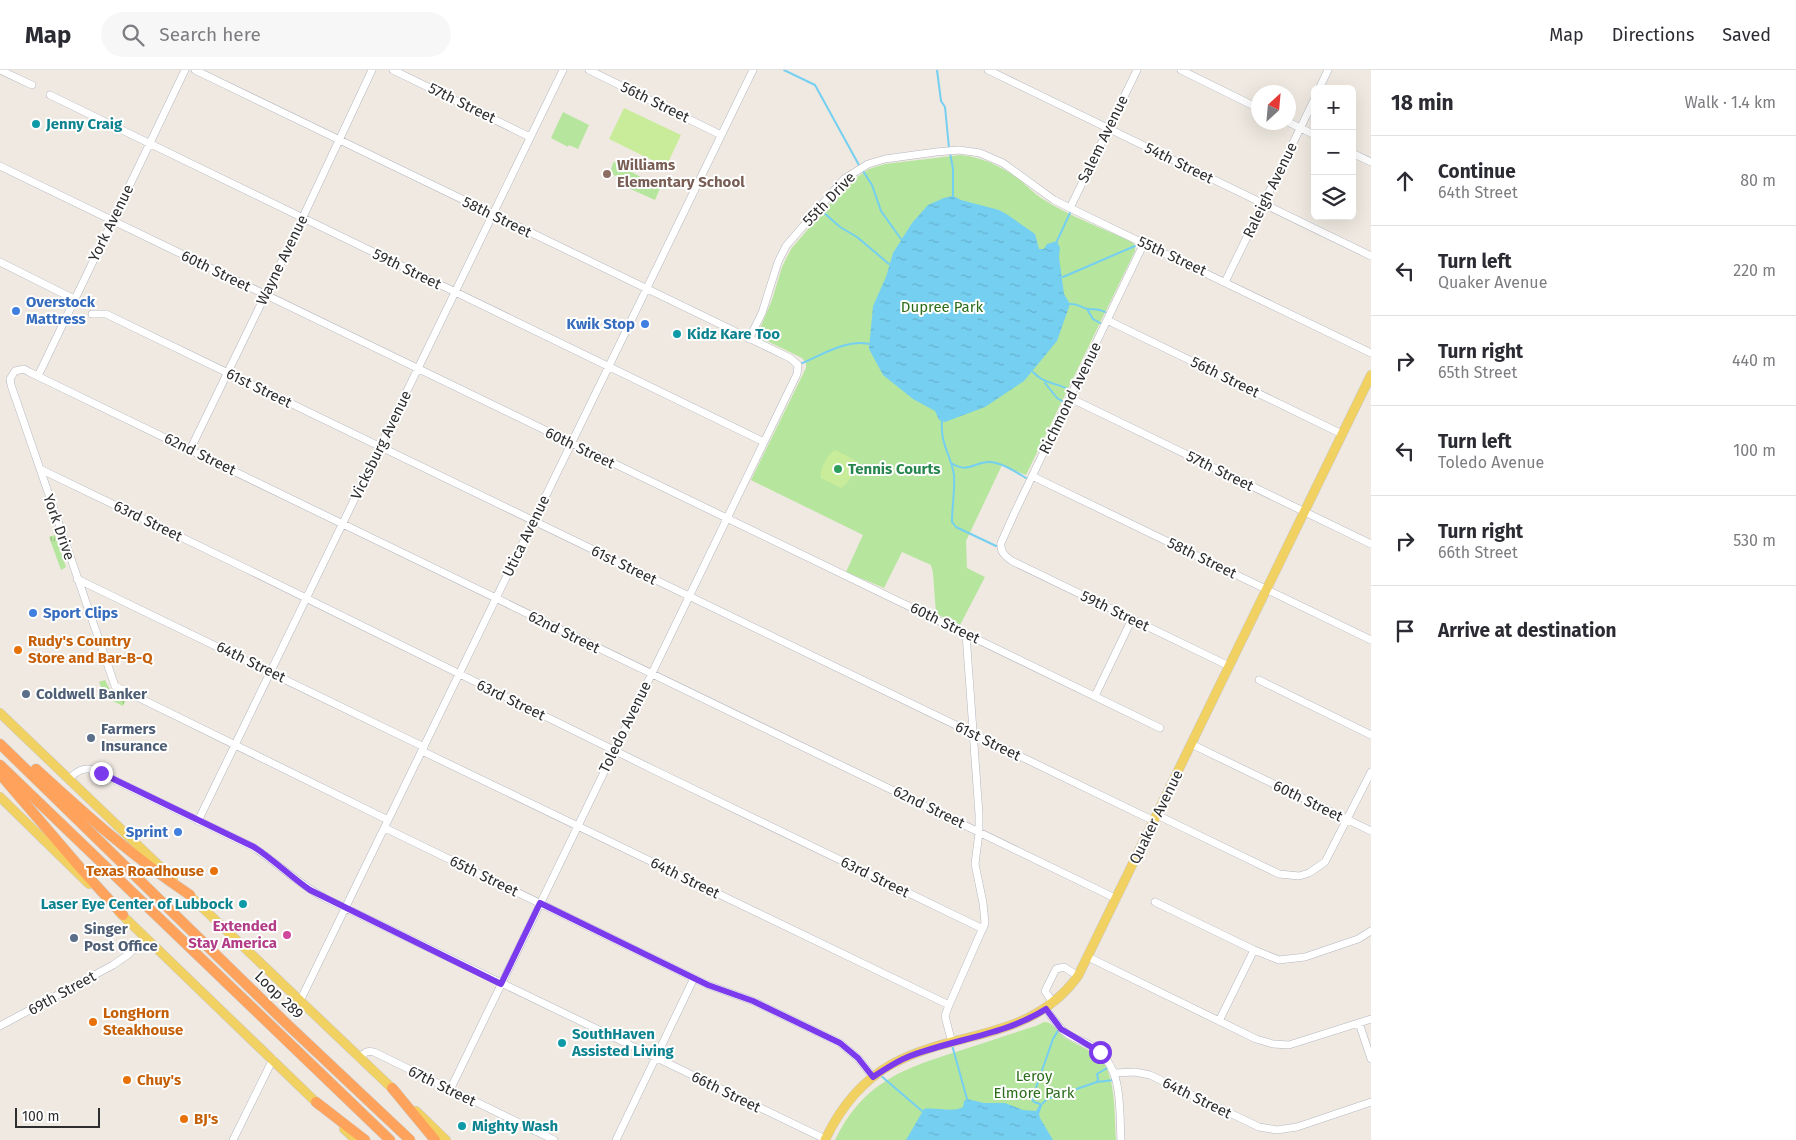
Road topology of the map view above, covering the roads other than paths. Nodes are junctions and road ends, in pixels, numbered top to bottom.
1 (0, 70) edge
2 (185, 70) edge
3 (194, 70) edge
4 (372, 70) edge
5 (392, 70) edge
6 (563, 70) edge
7 (589, 70) edge
8 (753, 70) edge
9 (988, 70) edge
10 (1136, 70) edge
11 (1181, 70) edge
12 (1328, 70) edge
13 (32, 85) dead end
14 (1321, 85) edge
15 (50, 95) dead end
16 (1251, 105) edge
17 (1311, 106) edge
18 (1296, 126) edge
19 (1108, 128) junction
20 (1300, 128) junction
21 (1311, 133) edge
22 (721, 135) junction
23 (530, 137) junction
24 (339, 140) junction
25 (150, 144) junction
26 (978, 152) joint
27 (1356, 155) edge
28 (1371, 162) edge
29 (0, 166) edge
30 (1263, 204) junction
31 (1070, 208) junction
32 (492, 215) junction
33 (302, 218) junction
34 (112, 220) junction
35 (1144, 243) junction
36 (1371, 256) edge
37 (0, 262) edge
38 (1225, 282) junction
39 (646, 290) junction
40 (455, 292) junction
41 (265, 295) junction
42 (74, 299) junction
43 (92, 314) dead end
44 (1107, 320) junction
45 (749, 339) junction
46 (1371, 353) edge
47 (798, 365) joint
48 (609, 367) junction
49 (418, 369) junction
50 (227, 373) junction
51 (12, 374) joint
52 (1371, 375) edge
53 (38, 376) junction
54 (1070, 398) junction
55 (1342, 434) junction
56 (764, 442) junction
57 (571, 444) junction
58 (380, 447) junction
59 (190, 450) junction
60 (40, 470) junction
61 (1032, 476) junction
62 (1304, 512) junction
63 (726, 519) junction
64 (533, 522) junction
65 (343, 524) junction
66 (1371, 544) edge
67 (1003, 553) joint
68 (77, 579) junction
69 (1267, 589) junction
70 (689, 596) junction
71 (306, 598) junction
72 (496, 598) junction
73 (1132, 619) junction
74 (966, 634) junction
75 (1371, 640) edge
76 (1229, 666) junction
77 (270, 672) junction
78 (459, 674) junction
79 (651, 674) junction
80 (1259, 680) dead end
81 (1095, 696) junction
82 (0, 713) edge
83 (1160, 728) dead end
84 (973, 733) junction
85 (1371, 735) edge
86 (0, 740) edge
87 (0, 744) edge
88 (1191, 744) junction
89 (235, 746) junction
90 (423, 749) junction
91 (614, 750) junction
92 (0, 765) edge
93 (1371, 772) edge
94 (0, 774) edge
95 (69, 779) junction
96 (0, 797) edge
97 (1156, 818) junction
98 (388, 820) junction
99 (1347, 820) junction
100 (198, 821) junction
101 (577, 826) junction
102 (384, 828) junction
103 (979, 832) junction
104 (1371, 832) edge
105 (190, 895) junction
106 (1117, 899) junction
107 (1156, 902) dead end
108 (540, 903) junction
109 (346, 908) junction
110 (122, 915) junction
111 (983, 928) junction
112 (1371, 932) edge
113 (146, 937) junction
114 (1254, 950) junction
115 (1088, 957) junction
116 (1078, 976) junction
117 (694, 978) junction
118 (501, 984) junction
119 (300, 1002) junction
120 (948, 1005) junction
121 (1049, 1006) junction
122 (1371, 1019) edge
123 (1220, 1021) junction
124 (1359, 1023) junction
125 (0, 1026) edge
126 (952, 1043) junction
127 (359, 1058) junction
128 (656, 1059) junction
129 (1371, 1059) edge
130 (273, 1060) junction
131 (1115, 1073) junction
132 (873, 1077) junction
133 (392, 1088) junction
134 (450, 1090) junction
135 (316, 1102) junction
136 (1371, 1102) edge
137 (233, 1140) edge
138 (356, 1140) edge
139 (364, 1140) edge
140 (390, 1140) edge
141 (410, 1140) edge
142 (434, 1140) edge
143 (446, 1140) edge
144 (554, 1140) edge
145 (616, 1140) edge
146 (825, 1140) edge
147 (1121, 1140) edge

1 - 13 street
2 - 25 street, York Avenue
3 - 24 street, 58th Street
4 - 24 street, Wayne Avenue
5 - 23 street, 57th Street
6 - 23 street, Vicksburg Avenue
7 - 22 street, 56th Street
8 - 22 street, Utica Avenue
9 - 19 street, 54th Street
10 - 19 street, Salem Avenue
11 - 16 street
12 - 14 street
15 - 25 street, 59th Street
17 - 20 street, Raleigh Avenue
18 - 20 street
19 - 30 street, 54th Street
19 - 31 street, Salem Avenue
20 - 21 street
20 - 30 street, Raleigh Avenue
22 - 39 street, Utica Avenue
23 - 32 street, Vicksburg Avenue
24 - 32 street, 58th Street
24 - 33 street, Wayne Avenue
25 - 33 street, 59th Street
25 - 34 street, York Avenue
26 - 31 street, 55th Street
26 - 45 street, 55th Drive
27 - 28 street
29 - 34 street, 60th Street
30 - 36 street, 54th Street
30 - 38 street, Raleigh Avenue
31 - 35 street, 55th Street
32 - 39 street, 58th Street
32 - 40 street, Vicksburg Avenue
33 - 40 street, 59th Street
33 - 41 street, Wayne Avenue
34 - 41 street, 60th Street
34 - 42 street, York Avenue
35 - 38 street, 55th Street
35 - 44 street, Richmond Avenue
37 - 42 street
38 - 46 street, 55th Street
39 - 45 street, 58th Street
39 - 48 street, Utica Avenue
40 - 48 street, 59th Street
40 - 49 street, Vicksburg Avenue
41 - 49 street, 60th Street
41 - 50 street, Wayne Avenue
42 - 53 street, York Avenue
43 - 50 street, 61st Street
44 - 54 street, Richmond Avenue
44 - 55 street, 56th Street
45 - 47 street, 58th Street
47 - 56 street, Toledo Avenue
48 - 56 street, 59th Street
48 - 57 street, Utica Avenue
49 - 57 street, 60th Street
49 - 58 street, Vicksburg Avenue
50 - 58 street, 61st Street
50 - 59 street, Wayne Avenue
51 - 53 street, 62nd Street
51 - 60 street, York Drive
52 - 55 main road, Quaker Avenue
53 - 59 street, 62nd Street
54 - 61 street, Richmond Avenue
54 - 62 street, 57th Street
55 - 62 main road, Quaker Avenue
56 - 63 street, Toledo Avenue
57 - 63 street, 60th Street
57 - 64 street, Utica Avenue
58 - 64 street, 61st Street
58 - 65 street, Vicksburg Avenue
59 - 65 street, 62nd Street
60 - 68 street, York Drive
60 - 71 street, 63rd Street
61 - 67 street, Richmond Avenue
61 - 69 street, 58th Street
62 - 66 street, 57th Street
62 - 69 main road, Quaker Avenue
63 - 70 street, Toledo Avenue
63 - 74 street, 60th Street
64 - 70 street, 61st Street
64 - 72 street, Utica Avenue
65 - 71 street, Vicksburg Avenue
65 - 72 street, 62nd Street
67 - 73 street, 59th Street
68 - 77 street, 64th Street
68 - 89 street, York Drive
69 - 75 street, 58th Street
69 - 76 main road, Quaker Avenue
70 - 79 street, Toledo Avenue
70 - 84 street, 61st Street
71 - 77 street, Vicksburg Avenue
71 - 78 street, 63rd Street
72 - 78 street, Utica Avenue
72 - 79 street, 62nd Street
73 - 76 street, 59th Street
73 - 81 street
74 - 81 street, 60th Street
74 - 84 street
76 - 88 main road, Quaker Avenue
77 - 89 street, Vicksburg Avenue
77 - 90 street, 64th Street
78 - 90 street, Utica Avenue
78 - 91 street, 63rd Street
79 - 91 street, Toledo Avenue
79 - 103 street, 62nd Street
80 - 85 street
81 - 83 street, 60th Street
82 - 95 main road
84 - 97 street, 61st Street
84 - 103 street
86 - 105 highway
87 - 141 highway, Loop 289
88 - 97 main road, Quaker Avenue
88 - 99 street, 60th Street
89 - 98 street
89 - 100 street, Vicksburg Avenue
90 - 98 street, Utica Avenue
90 - 101 street, 64th Street
91 - 101 street, Toledo Avenue
91 - 111 street, 63rd Street
92 - 140 highway, Loop 289
93 - 99 street
94 - 110 highway
95 - 100 street, 66th Street
95 - 105 main road
96 - 110 main road
97 - 99 street, 61st Street
97 - 106 main road, Quaker Avenue
98 - 102 street, Utica Avenue
99 - 104 street, 60th Street
100 - 109 street, 66th Street
101 - 108 street, Toledo Avenue
101 - 120 street, 64th Street
102 - 108 street, 65th Street
102 - 109 street, Utica Avenue
103 - 106 street, 62nd Street
103 - 111 street
105 - 119 main road
106 - 115 main road, Quaker Avenue
107 - 114 street
108 - 117 street, 65th Street
108 - 118 street, Toledo Avenue
109 - 118 street, 66th Street
109 - 119 street, Utica Avenue
110 - 113 main road
111 - 120 street
112 - 114 street
113 - 125 street, 69th Street
113 - 130 main road
114 - 123 street
115 - 116 main road, Quaker Avenue
115 - 123 street
116 - 121 main road, Quaker Avenue
116 - 121 street
117 - 128 street
117 - 132 street, 65th Street
118 - 128 street, 66th Street
118 - 134 street, Toledo Avenue
119 - 127 main road
120 - 126 street
121 - 126 main road, Quaker Avenue
121 - 131 street
122 - 124 street
123 - 124 street
124 - 129 street
126 - 132 main road, Quaker Avenue
127 - 133 main road
127 - 134 street, 67th Street
128 - 145 street
128 - 146 street, 66th Street
130 - 135 main road
130 - 137 street
131 - 136 street, 64th Street
131 - 147 street
132 - 146 main road, Quaker Avenue
133 - 142 highway
133 - 143 main road
134 - 144 street, 67th Street
135 - 138 main road
135 - 139 highway

